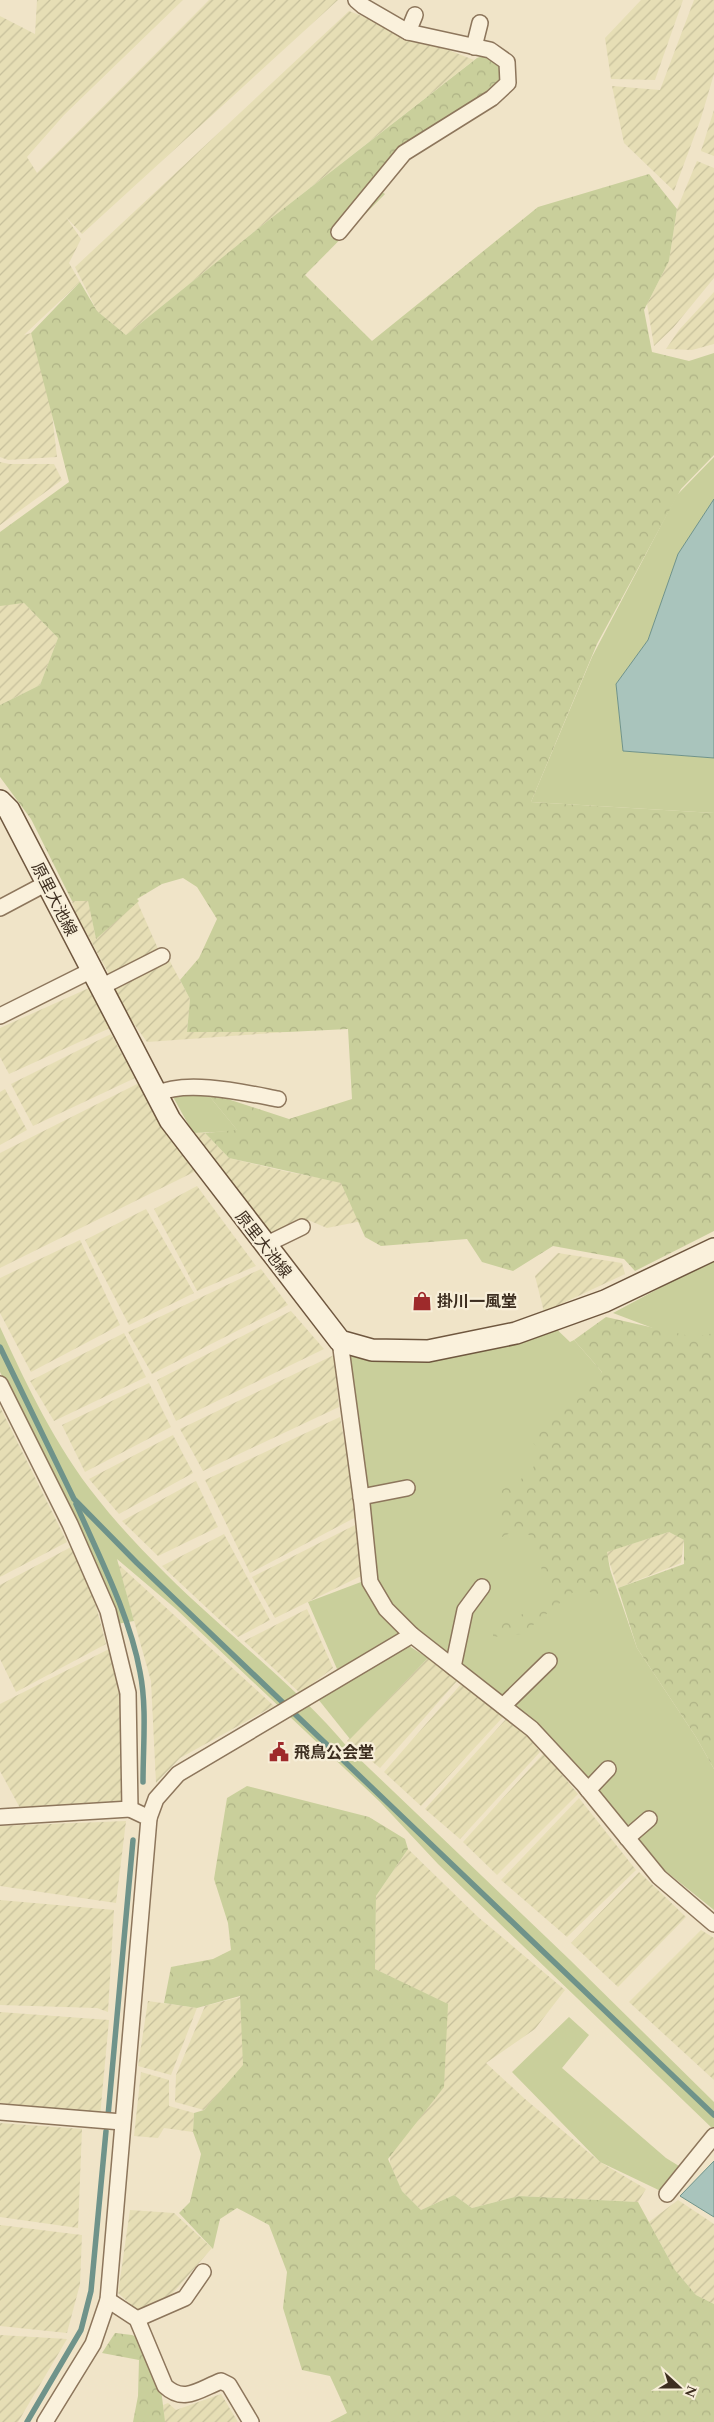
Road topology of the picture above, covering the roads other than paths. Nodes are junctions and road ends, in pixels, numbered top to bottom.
1 (356, 0) edge
2 (415, 15) dead end
3 (480, 24) dead end
4 (408, 32) junction
5 (474, 46) junction
6 (339, 232) dead end
7 (0, 801) edge
8 (47, 884) junction
9 (0, 908) edge
10 (162, 956) dead end
11 (96, 978) junction
12 (0, 1016) edge
13 (156, 1094) junction
14 (278, 1098) dead end
15 (302, 1227) dead end
16 (265, 1245) junction
17 (714, 1250) edge
18 (340, 1341) junction
19 (0, 1384) edge
20 (407, 1488) dead end
21 (361, 1497) junction
22 (482, 1587) dead end
23 (412, 1635) junction
24 (549, 1661) dead end
25 (454, 1667) junction
26 (504, 1706) junction
27 (608, 1769) dead end
28 (588, 1790) junction
29 (140, 1813) junction
30 (0, 1817) edge
31 (649, 1819) dead end
32 (627, 1838) junction
33 (714, 1924) edge
34 (0, 2112) edge
35 (120, 2122) junction
36 (712, 2138) edge
37 (667, 2194) dead end
38 (203, 2272) dead end
39 (108, 2300) junction
40 (137, 2319) junction
41 (45, 2422) edge
42 (251, 2422) edge

1 - 4 street
2 - 4 street
3 - 5 street
4 - 5 street
5 - 6 street
7 - 8 main road, 原里大池線
8 - 9 street
8 - 11 main road, 原里大池線
10 - 11 street
11 - 12 street
11 - 13 main road, 原里大池線
13 - 14 street
13 - 16 main road, 原里大池線
15 - 16 street
16 - 18 main road, 原里大池線
17 - 18 main road
18 - 21 street
19 - 29 street
20 - 21 street
21 - 23 street
22 - 25 street
23 - 25 street
23 - 29 street
24 - 26 street
25 - 26 street
26 - 28 street
27 - 28 street
28 - 32 street
29 - 30 street
29 - 35 street
31 - 32 street
32 - 33 street
34 - 35 street
35 - 39 street
36 - 37 street
38 - 40 street
39 - 40 street
39 - 41 street
40 - 42 street

